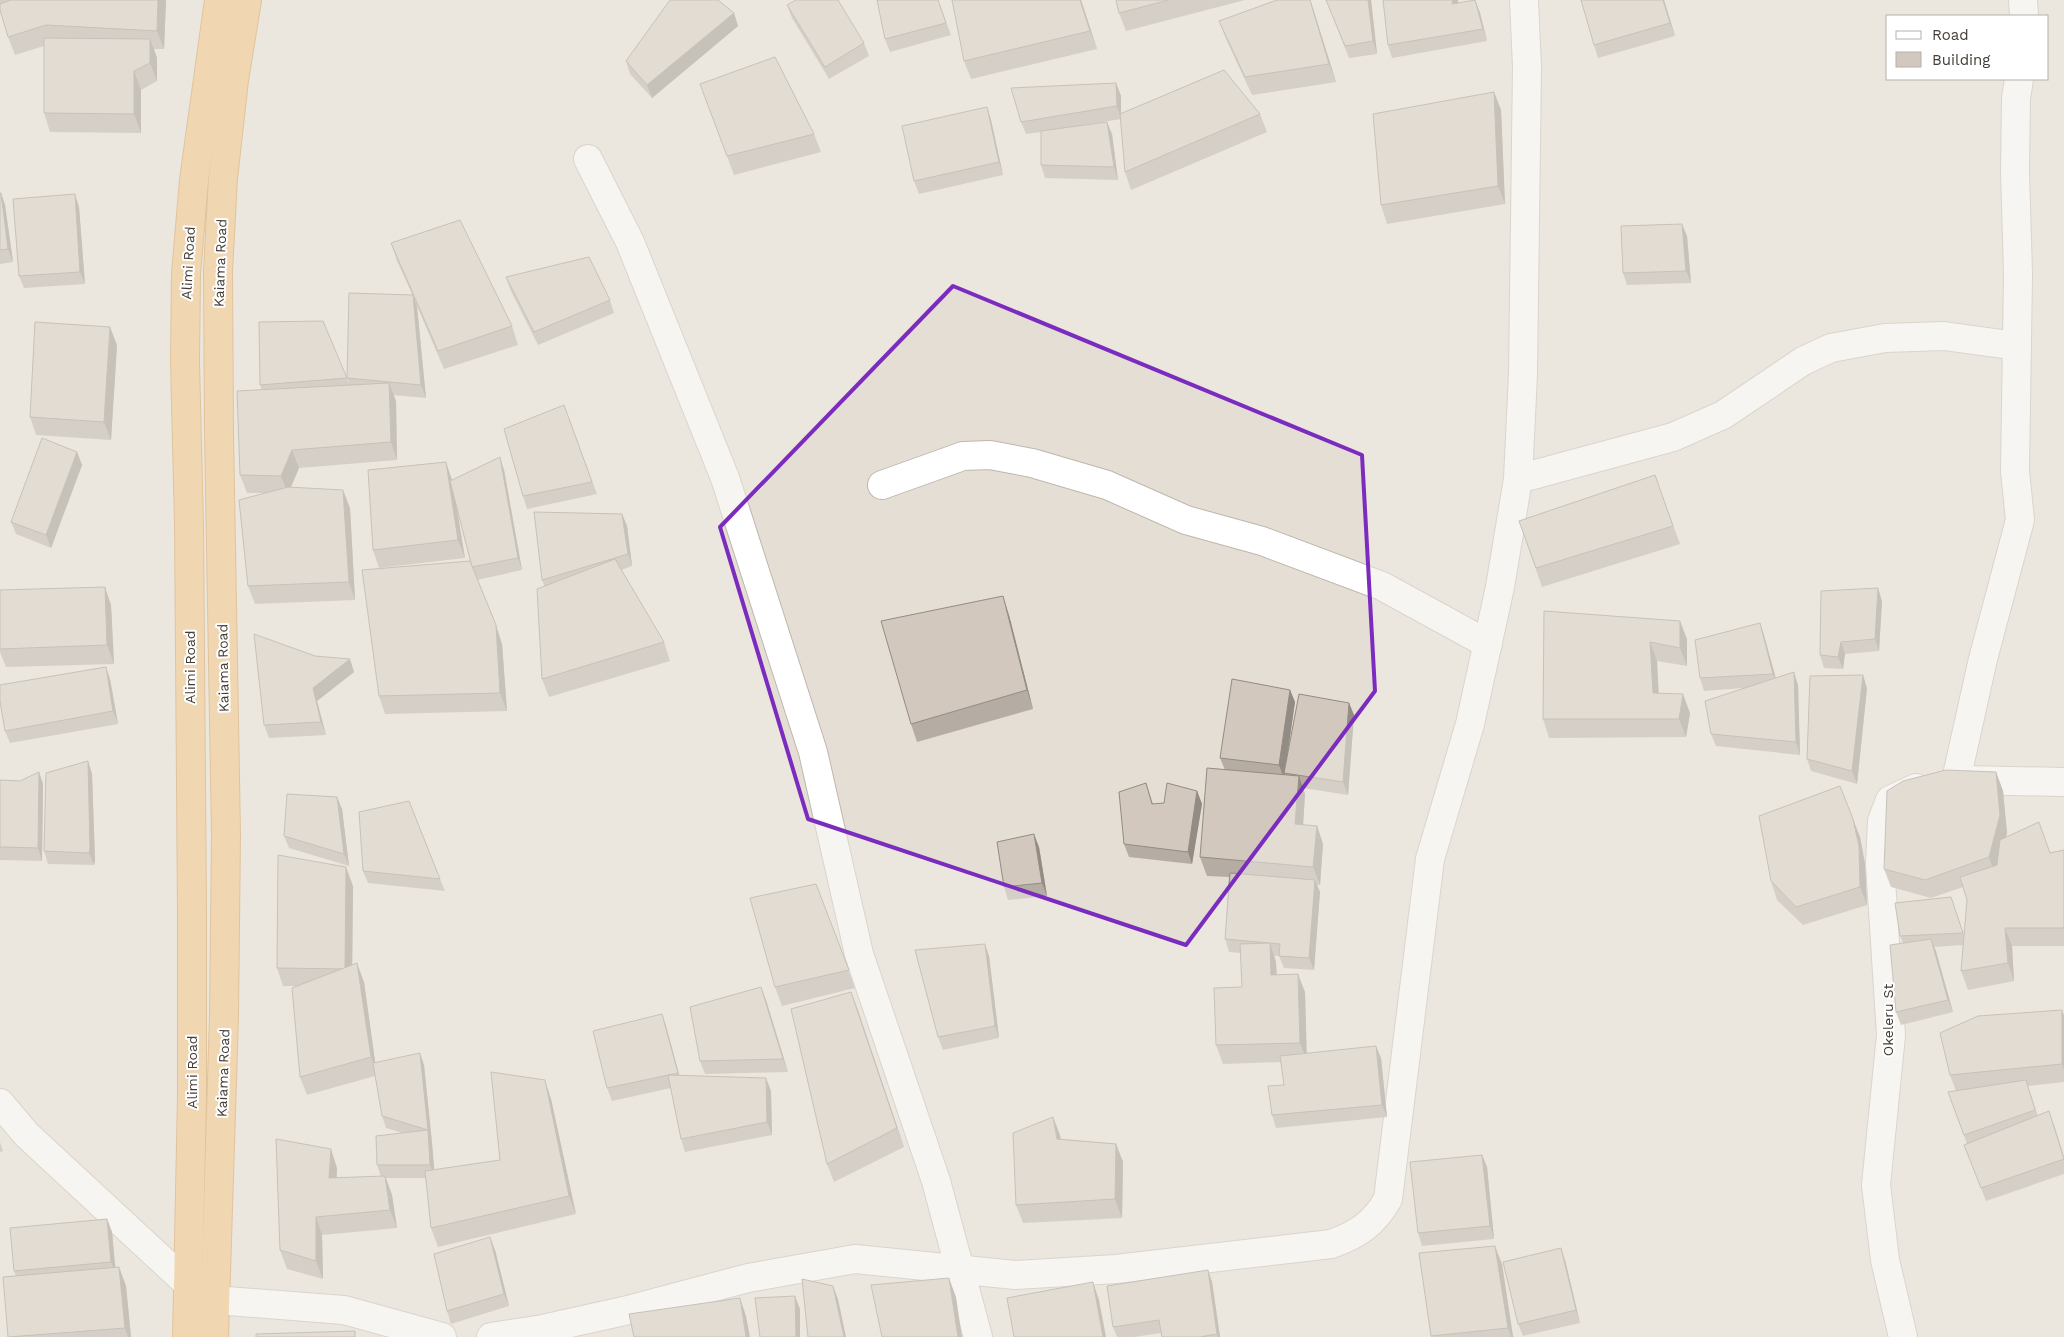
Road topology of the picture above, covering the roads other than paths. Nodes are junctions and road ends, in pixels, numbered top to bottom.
1 (219, 0) edge
2 (247, 0) edge
3 (1524, 0) edge
4 (2023, 0) edge
5 (2024, 15) edge
6 (2020, 80) edge
7 (588, 159) dead end
8 (2017, 346) junction
9 (1518, 479) junction
10 (882, 486) dead end
11 (1488, 644) junction
12 (1956, 780) junction
13 (2064, 782) edge
14 (0, 1103) edge
15 (961, 1272) junction
16 (188, 1284) junction
17 (215, 1300) junction
18 (187, 1337) edge
19 (214, 1337) edge
20 (442, 1337) edge
21 (491, 1337) edge
22 (978, 1337) edge
23 (1903, 1337) edge

1 - 16 highway, Alimi Road
2 - 17 highway, Kaiama Road
3 - 9 street
4 - 5 street
6 - 8 street
7 - 15 street
8 - 9 street
8 - 12 street
9 - 11 street
10 - 11 street
11 - 15 street
12 - 13 street, Okeleru St
12 - 23 street, Okeleru St
14 - 16 street
15 - 21 street
15 - 22 street
16 - 18 highway, Alimi Road
17 - 19 highway, Kaiama Road
17 - 20 street

